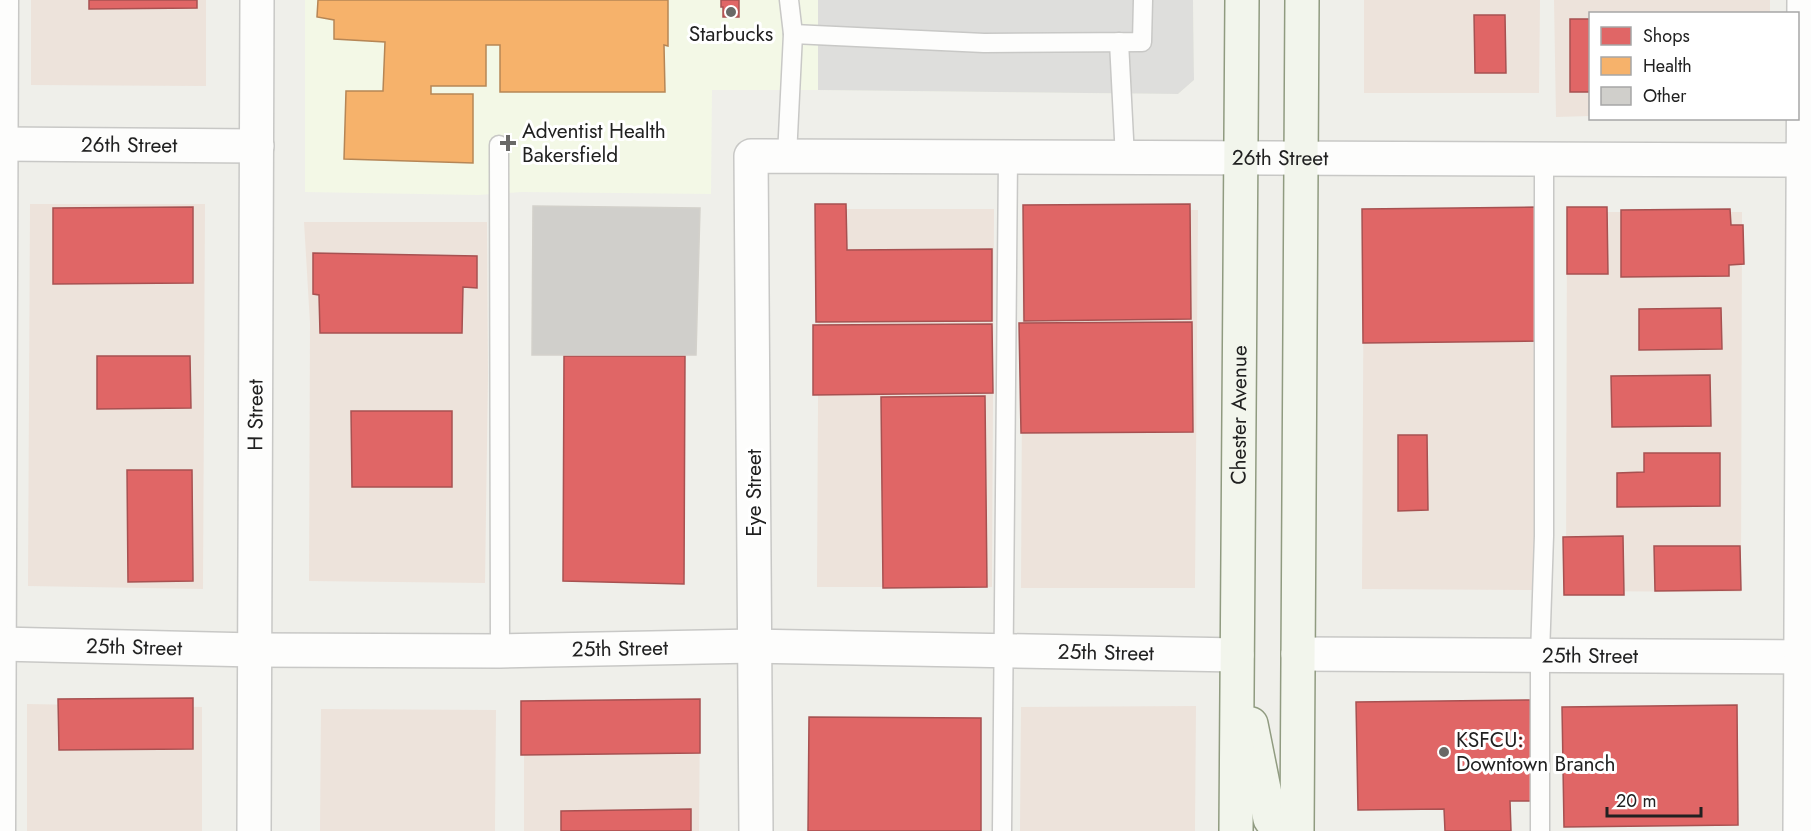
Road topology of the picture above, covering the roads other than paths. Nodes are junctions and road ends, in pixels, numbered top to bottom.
1 (9, 0) edge
2 (257, 0) edge
3 (789, 0) edge
4 (1143, 0) edge
5 (1242, 0) edge
6 (1302, 0) edge
7 (1804, 0) edge
8 (793, 33) junction
9 (1119, 42) junction
10 (4, 144) edge
11 (499, 145) dead end
12 (257, 146) junction
13 (751, 156) joint
14 (787, 156) junction
15 (1008, 157) junction
16 (1125, 158) junction
17 (1241, 158) junction
18 (1301, 158) junction
19 (1544, 159) junction
20 (1807, 160) edge
21 (3, 644) edge
22 (755, 646) junction
23 (255, 650) junction
24 (500, 651) junction
25 (1004, 651) junction
26 (1298, 654) junction
27 (1237, 655) junction
28 (1540, 655) junction
29 (1806, 657) edge
30 (6, 831) edge
31 (254, 831) edge
32 (756, 831) edge
33 (1002, 831) edge
34 (1236, 831) edge
35 (1280, 831) edge
36 (1297, 831) edge
37 (1540, 831) edge
38 (1800, 831) edge

1 - 10 lane
2 - 12 street, H Street
3 - 8 lane
4 - 9 lane
5 - 17 main road, Chester Avenue
6 - 18 main road
7 - 20 street
8 - 9 lane
8 - 14 lane
9 - 16 lane
10 - 12 street, 26th Street
10 - 21 lane
11 - 24 lane
12 - 23 street, H Street
13 - 14 street, 26th Street
13 - 22 street, Eye Street
14 - 15 street, 26th Street
15 - 16 street, 26th Street
15 - 25 lane
16 - 17 street, 26th Street
17 - 18 street, 26th Street
17 - 27 main road, Chester Avenue
18 - 19 street, 26th Street
18 - 26 main road
19 - 20 street, 26th Street
19 - 28 lane
20 - 29 street
21 - 23 street, 25th Street
21 - 30 lane
22 - 24 street, 25th Street
22 - 25 street, 25th Street
22 - 32 street, Eye Street
23 - 24 street, 25th Street
23 - 31 street, H Street
25 - 27 street, 25th Street
25 - 33 lane
26 - 28 street, 25th Street
26 - 36 main road
27 - 34 main road, Chester Avenue
27 - 35 main road
28 - 29 street, 25th Street
28 - 37 lane
29 - 38 street

